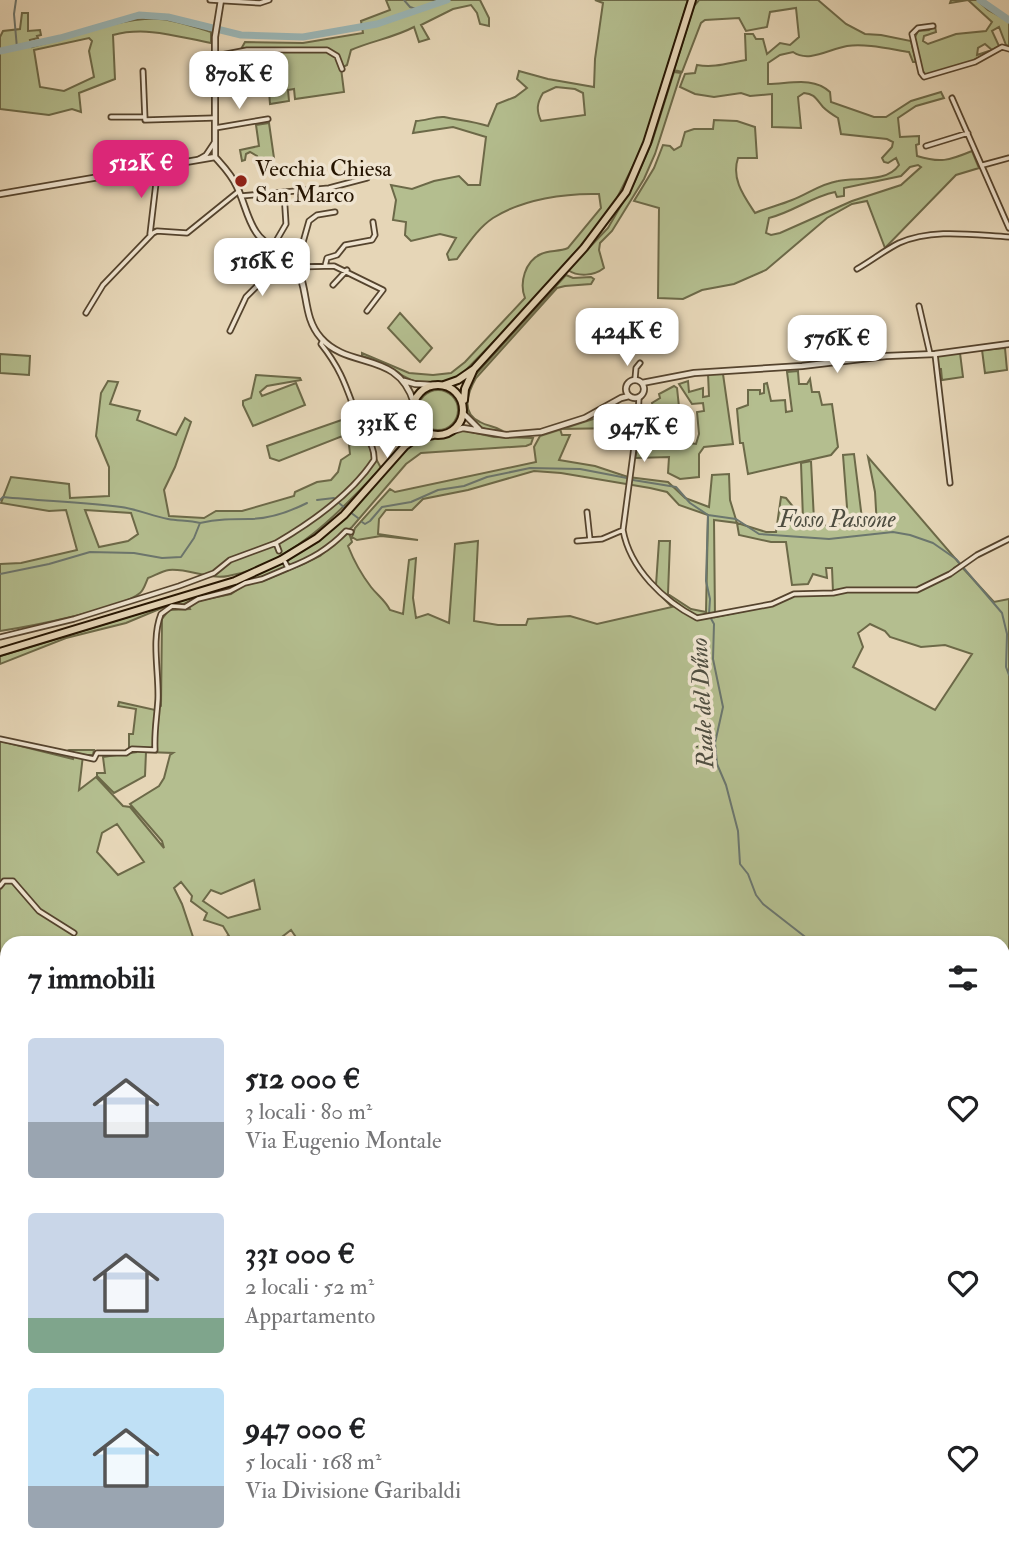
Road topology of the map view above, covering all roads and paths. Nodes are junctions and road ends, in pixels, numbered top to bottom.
1 (210, 0) edge
2 (269, 0) edge
3 (692, 0) edge
4 (220, 1) edge
5 (933, 26) dead end
6 (1009, 49) edge
7 (216, 56) junction
8 (342, 69) dead end
9 (143, 71) dead end
10 (952, 98) dead end
11 (111, 117) dead end
12 (144, 117) junction
13 (214, 118) junction
14 (268, 119) dead end
15 (214, 128) junction
16 (968, 133) junction
17 (214, 143) junction
18 (926, 146) dead end
19 (215, 157) junction
20 (1009, 158) edge
21 (199, 159) junction
22 (983, 165) junction
23 (158, 166) junction
24 (367, 178) dead end
25 (285, 192) junction
26 (240, 193) junction
27 (0, 194) edge
28 (335, 212) dead end
29 (373, 222) dead end
30 (1009, 228) edge
31 (150, 236) junction
32 (1009, 237) edge
33 (272, 248) junction
34 (285, 258) junction
35 (325, 266) junction
36 (296, 267) junction
37 (857, 269) dead end
38 (347, 270) junction
39 (334, 285) dead end
40 (919, 306) dead end
41 (367, 310) dead end
42 (86, 313) dead end
43 (230, 331) dead end
44 (323, 340) junction
45 (1009, 344) edge
46 (932, 354) junction
47 (640, 363) dead end
48 (474, 369) junction
49 (635, 379) junction
50 (403, 380) junction
51 (660, 381) junction
52 (642, 383) junction
53 (435, 385) junction
54 (444, 385) junction
55 (626, 390) junction
56 (644, 390) junction
57 (629, 396) junction
58 (639, 397) junction
59 (621, 398) junction
60 (414, 403) junction
61 (463, 404) junction
62 (413, 414) junction
63 (464, 414) junction
64 (480, 429) junction
65 (453, 431) junction
66 (433, 435) junction
67 (405, 446) junction
68 (950, 483) dead end
69 (587, 512) dead end
70 (623, 530) junction
71 (351, 531) dead end
72 (1009, 539) edge
73 (590, 540) junction
74 (577, 541) dead end
75 (276, 543) junction
76 (279, 551) dead end
77 (285, 562) dead end
78 (288, 568) junction
79 (0, 636) edge
80 (0, 652) edge
81 (0, 739) edge
82 (0, 886) edge
83 (74, 933) dead end

1 - 4 street
2 - 4 street
3 - 48 main road
4 - 7 street
5 - 6 street
7 - 8 street
7 - 13 street
9 - 12 street
10 - 16 street
11 - 12 street
12 - 13 street
13 - 15 street
14 - 15 street
15 - 17 street
16 - 18 street
16 - 22 street
17 - 19 street
17 - 21 street
19 - 21 street
19 - 26 street
20 - 22 street
21 - 23 street
22 - 30 street
23 - 27 street
23 - 31 street
24 - 25 street
25 - 26 street
25 - 33 street
26 - 31 street
26 - 33 street
28 - 36 street
29 - 35 street
31 - 42 street
32 - 37 street
33 - 34 street
34 - 36 street
34 - 43 street
35 - 36 street
35 - 38 street
36 - 44 street
38 - 39 street
38 - 41 street
40 - 46 street
44 - 50 street
44 - 75 street
45 - 46 street
46 - 51 street
46 - 68 street
47 - 49 street
48 - 54 main road
48 - 61 main road
49 - 52 street
49 - 55 street
50 - 53 street
50 - 60 street
51 - 52 street
51 - 56 street
52 - 56 street
53 - 54 main road
53 - 60 main road
54 - 61 main road
55 - 57 street
55 - 59 street
56 - 58 street
57 - 58 street
57 - 59 street
58 - 70 street
59 - 64 street
60 - 62 main road
61 - 63 main road
62 - 66 main road
62 - 67 main road
63 - 64 street
63 - 65 main road
64 - 65 street
65 - 66 main road
66 - 67 main road
67 - 80 main road
69 - 73 street
70 - 72 street
70 - 73 street
71 - 78 street
73 - 74 street
75 - 76 street
75 - 79 street
77 - 78 street
78 - 81 street
82 - 83 street

